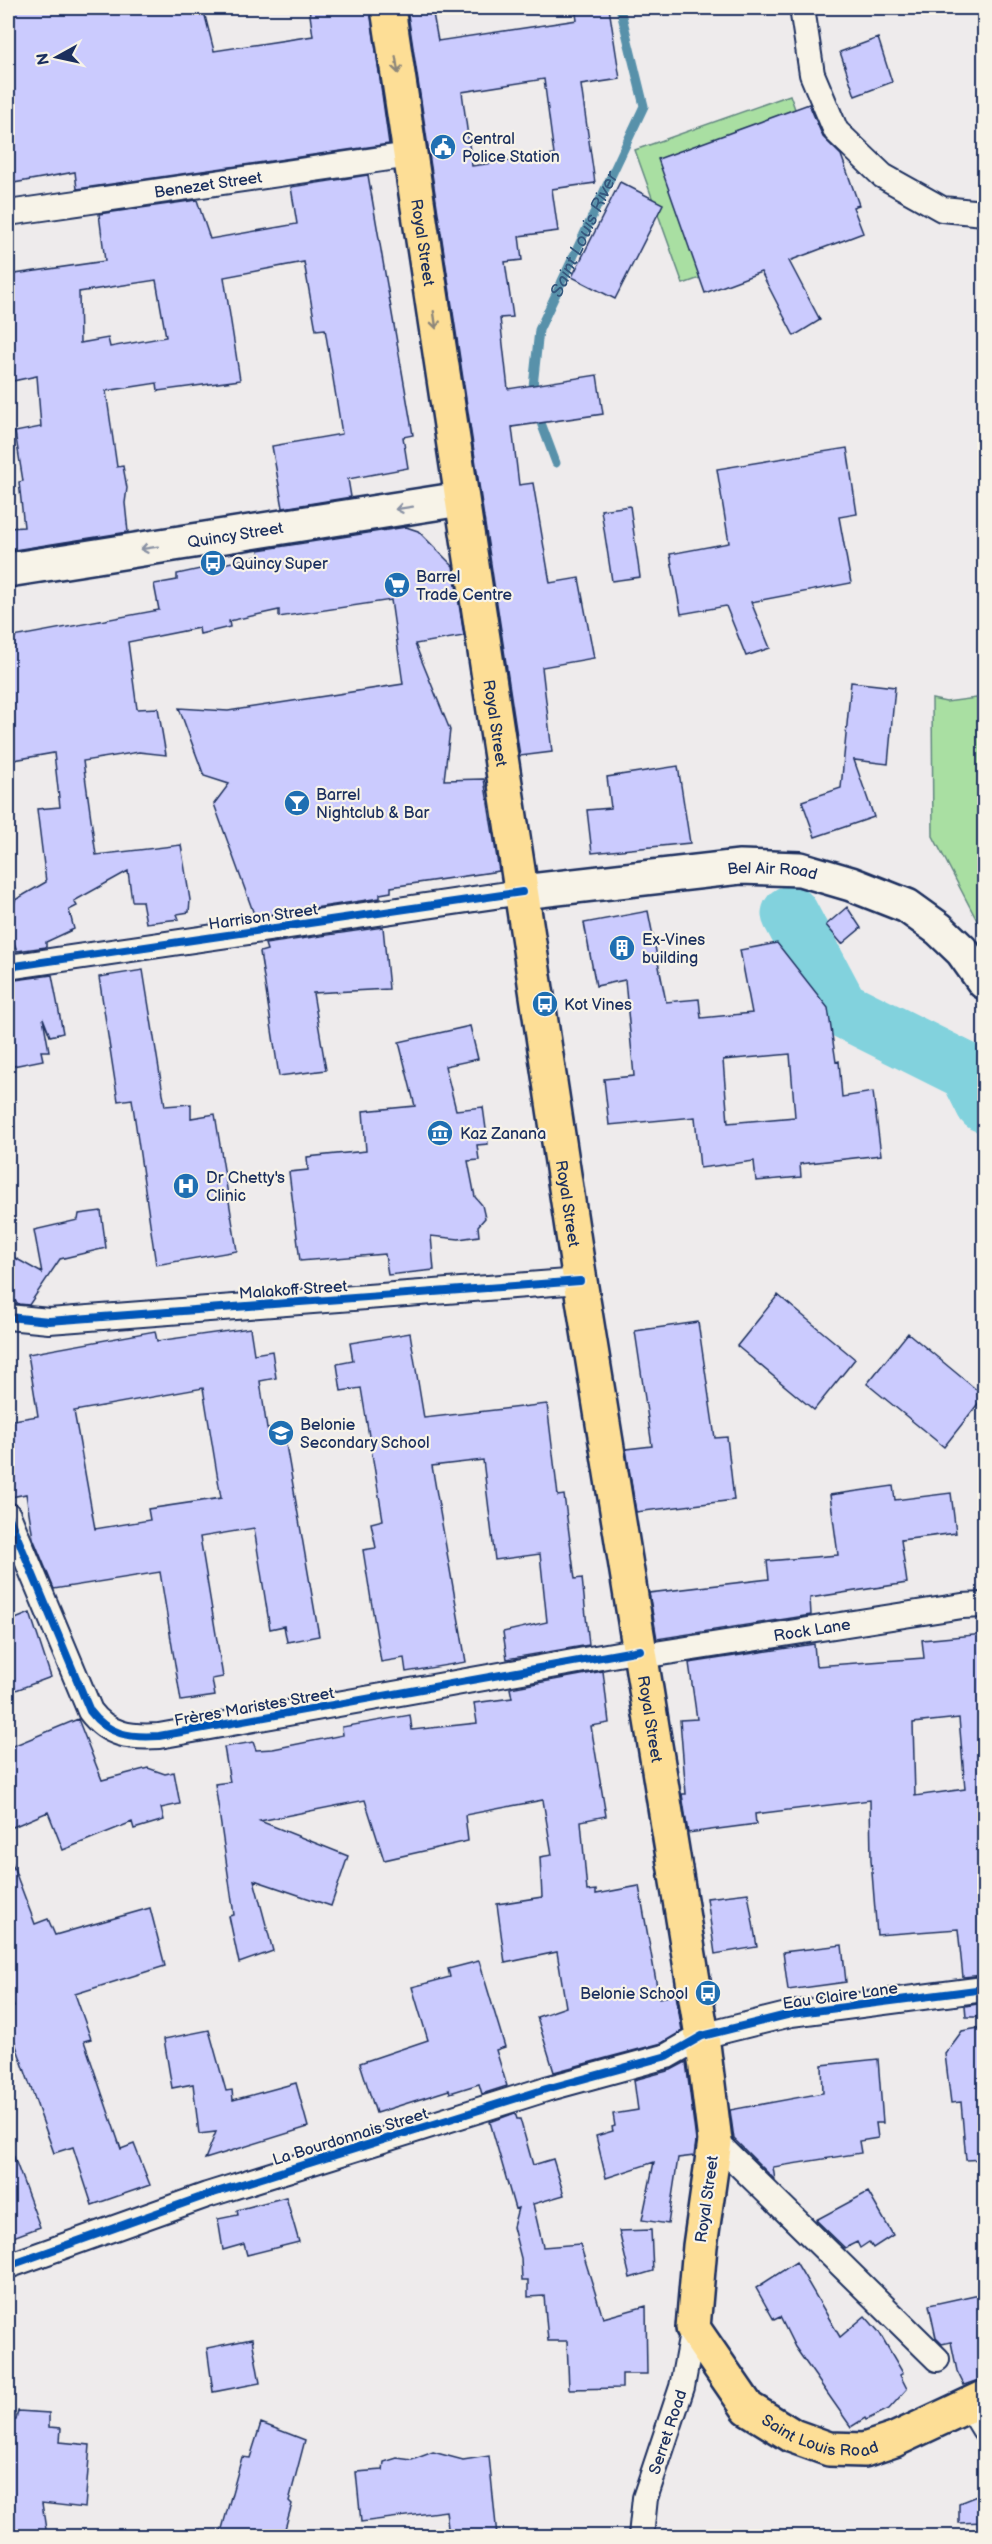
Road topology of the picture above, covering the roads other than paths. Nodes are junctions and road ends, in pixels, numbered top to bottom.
1 (388, 8) edge
2 (802, 9) edge
3 (410, 155) junction
4 (8, 213) edge
5 (984, 213) edge
6 (461, 499) junction
7 (8, 570) edge
8 (522, 892) junction
9 (8, 967) edge
10 (984, 982) edge
11 (580, 1281) junction
12 (8, 1317) edge
13 (8, 1515) edge
14 (984, 1605) edge
15 (641, 1653) junction
16 (984, 1989) edge
17 (702, 2036) junction
18 (715, 2141) junction
19 (8, 2266) edge
20 (693, 2328) junction
21 (937, 2360) dead end
22 (980, 2411) edge
23 (641, 2536) edge

1 -> 3 main road, Royal Street
2 - 5 street
3 - 4 street, Benezet Street
3 -> 6 main road, Royal Street
6 -> 7 main road, Quincy Street
6 - 8 main road, Royal Street
8 - 9 street, Harrison Street
8 - 10 main road, Bel Air Road
8 - 11 main road, Royal Street
11 - 12 street, Malakoff Street
11 - 15 main road, Royal Street
13 - 15 street, Frères Maristes Street
14 - 15 street, Rock Lane
15 - 17 main road, Royal Street
16 - 17 street, Eau Claire Lane
17 - 18 main road, Royal Street
17 - 19 street, La Bourdonnais Street
18 - 20 main road, Royal Street
18 - 21 street
20 - 22 main road, Saint Louis Road
20 - 23 street, Serret Road

